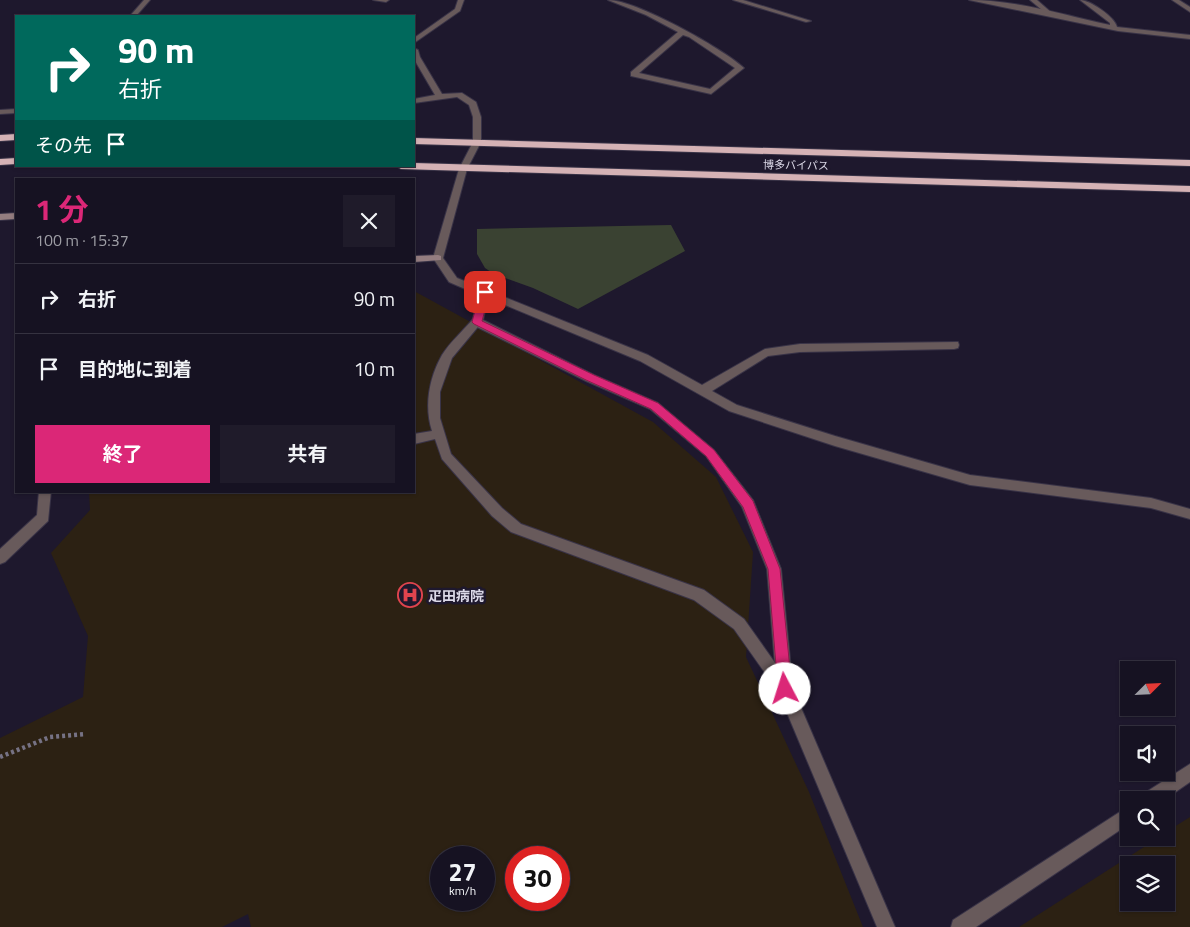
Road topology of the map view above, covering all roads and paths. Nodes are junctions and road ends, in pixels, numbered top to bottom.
1 (147, 0) edge
2 (376, 0) edge
3 (386, 0) edge
4 (461, 0) edge
5 (611, 0) edge
6 (736, 0) edge
7 (972, 0) edge
8 (1033, 0) edge
9 (1083, 0) edge
10 (1175, 0) edge
11 (1190, 10) edge
12 (1050, 14) junction
13 (134, 15) edge
14 (808, 21) dead end
15 (1114, 28) junction
16 (682, 32) junction
17 (1190, 36) edge
18 (415, 41) edge
19 (415, 54) edge
20 (440, 96) junction
21 (415, 101) edge
22 (15, 111) edge
23 (0, 112) edge
24 (0, 138) edge
25 (15, 138) edge
26 (415, 141) edge
27 (478, 142) junction
28 (0, 162) edge
29 (15, 162) edge
30 (1190, 163) edge
31 (415, 167) edge
32 (463, 169) junction
33 (1190, 189) edge
34 (0, 216) edge
35 (15, 216) edge
36 (438, 258) junction
37 (415, 259) edge
38 (485, 292) junction
39 (477, 322) junction
40 (954, 345) dead end
41 (702, 390) junction
42 (439, 434) junction
43 (415, 440) edge
44 (45, 493) edge
45 (1190, 514) edge
46 (0, 558) edge
47 (785, 689) junction
48 (86, 734) dead end
49 (0, 757) edge
50 (1190, 772) edge
51 (1162, 791) edge
52 (1120, 820) edge
53 (886, 927) edge
54 (960, 927) edge

1 - 13 street
2 - 3 street
4 - 18 street
5 - 16 street
6 - 14 street
7 - 12 street
8 - 12 street
9 - 15 street
10 - 11 street
12 - 15 street
15 - 17 street
16 - 16 street
19 - 20 street
20 - 21 street
20 - 27 street
22 - 23 street
24 - 25 highway
26 - 27 highway, 博多バイパス
27 - 30 highway, 博多バイパス
27 - 32 street
28 - 29 highway
31 - 32 highway, 博多バイパス
32 - 33 highway, 博多バイパス
32 - 36 street
34 - 35 street
36 - 37 street
36 - 38 street
38 - 39 street
38 - 41 street
39 - 42 street
39 - 47 street
40 - 41 street
41 - 45 street
42 - 43 street
42 - 47 street
44 - 46 street
47 - 53 street
48 - 49 path
50 - 51 street
52 - 54 street

